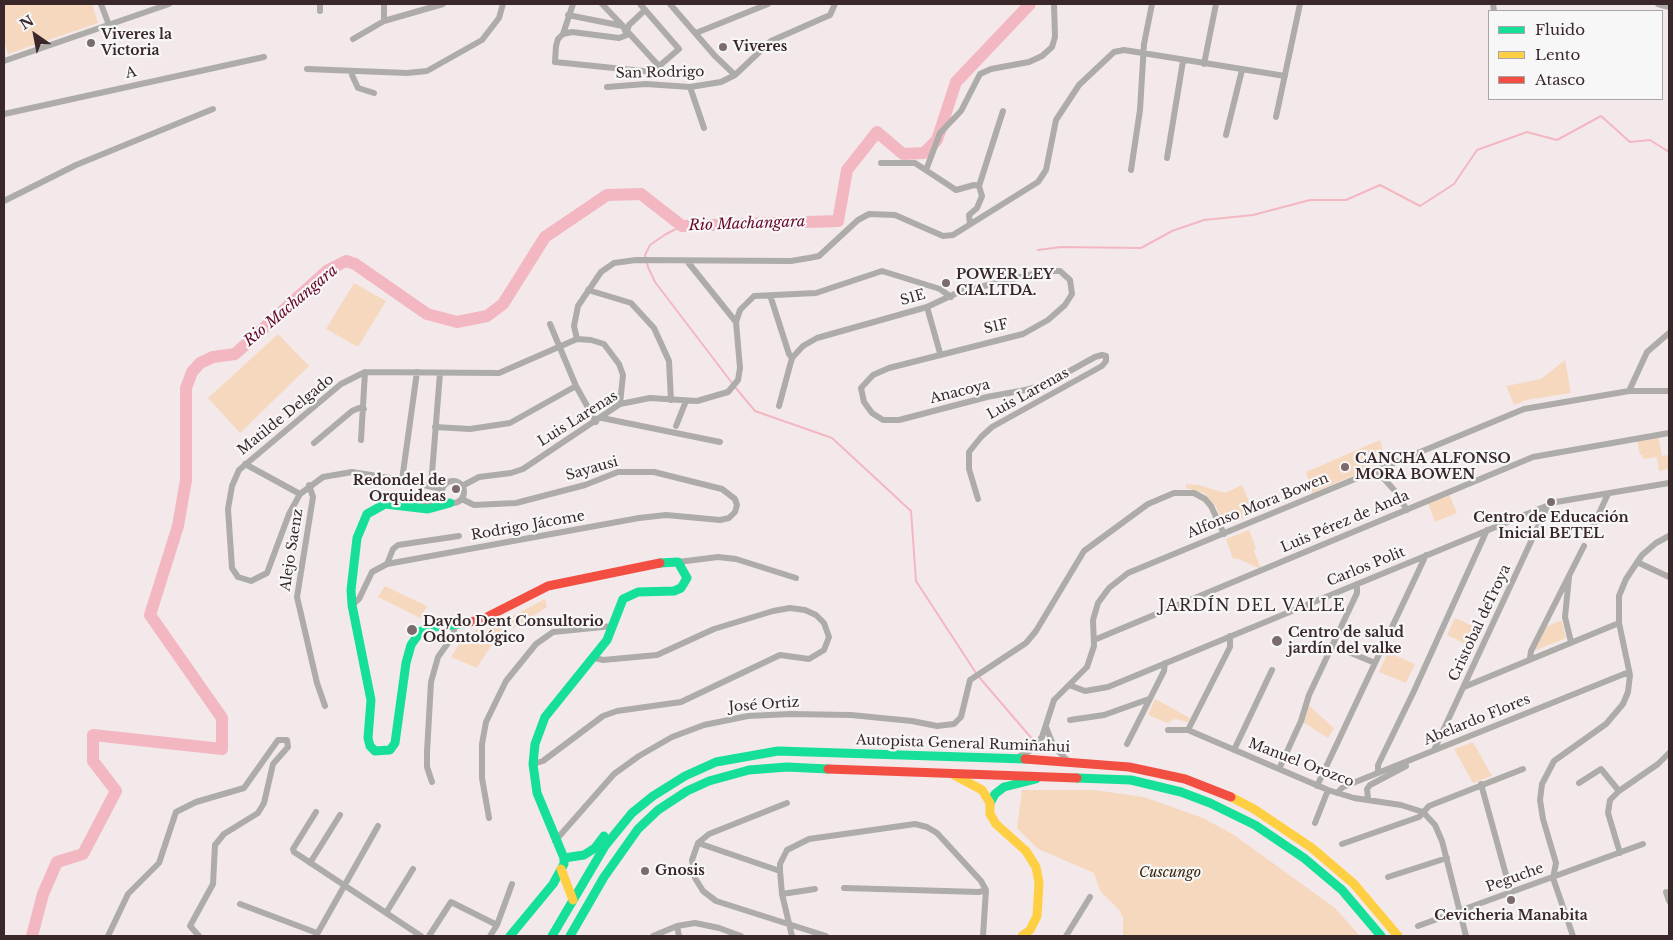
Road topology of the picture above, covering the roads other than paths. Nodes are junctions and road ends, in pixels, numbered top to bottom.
1 (101, 4) edge
2 (169, 4) edge
3 (384, 4) edge
4 (444, 4) edge
5 (503, 4) edge
6 (573, 4) edge
7 (602, 4) edge
8 (640, 4) edge
9 (670, 4) edge
10 (768, 4) edge
11 (835, 4) edge
12 (1054, 4) edge
13 (1152, 4) edge
14 (1216, 4) edge
15 (1300, 4) edge
16 (1658, 4) edge
17 (1669, 6) edge
18 (646, 10) junction
19 (568, 15) junction
20 (384, 21) junction
21 (109, 25) junction
22 (625, 29) junction
23 (696, 33) junction
24 (564, 34) junction
25 (352, 39) dead end
26 (1144, 54) junction
27 (264, 57) dead end
28 (4, 61) edge
29 (1183, 61) junction
30 (1204, 64) junction
31 (658, 67) junction
32 (307, 69) dead end
33 (1242, 70) junction
34 (353, 71) junction
35 (736, 75) junction
36 (1286, 76) junction
37 (607, 87) dead end
38 (690, 87) junction
39 (374, 93) dead end
40 (213, 109) dead end
41 (1003, 111) dead end
42 (4, 114) edge
43 (1276, 117) dead end
44 (704, 128) dead end
45 (1226, 135) dead end
46 (1166, 158) dead end
47 (882, 163) dead end
48 (926, 170) junction
49 (1131, 170) dead end
50 (979, 186) junction
51 (4, 200) edge
52 (970, 224) junction
53 (687, 261) junction
54 (1046, 271) joint
55 (588, 290) junction
56 (770, 295) junction
57 (951, 297) junction
58 (927, 308) junction
59 (736, 322) junction
60 (550, 324) dead end
61 (1669, 333) edge
62 (577, 339) junction
63 (1666, 339) edge
64 (560, 347) junction
65 (940, 353) junction
66 (1096, 357) joint
67 (792, 358) junction
68 (365, 372) junction
69 (417, 372) junction
70 (440, 373) junction
71 (873, 375) joint
72 (576, 386) junction
73 (1629, 391) junction
74 (1669, 391) edge
75 (671, 400) junction
76 (686, 401) junction
77 (620, 404) junction
78 (779, 406) dead end
79 (364, 409) junction
80 (602, 418) junction
81 (596, 422) junction
82 (676, 426) dead end
83 (435, 427) junction
84 (1669, 433) edge
85 (361, 440) dead end
86 (720, 442) dead end
87 (314, 443) dead end
88 (245, 464) junction
89 (1377, 471) junction
90 (402, 480) junction
91 (1669, 482) edge
92 (308, 485) junction
93 (431, 486) junction
94 (462, 486) junction
95 (441, 489) junction
96 (300, 494) junction
97 (1608, 494) junction
98 (442, 497) junction
99 (462, 499) junction
100 (978, 499) dead end
101 (450, 503) junction
102 (1548, 505) junction
103 (420, 507) junction
104 (1407, 510) junction
105 (729, 518) joint
106 (1487, 530) junction
107 (1224, 534) junction
108 (1589, 535) dead end
109 (459, 536) dead end
110 (1669, 536) edge
111 (1584, 546) dead end
112 (1426, 556) junction
113 (678, 562) junction
114 (1636, 562) junction
115 (387, 564) junction
116 (1569, 575) junction
117 (1669, 577) edge
118 (796, 578) dead end
119 (1356, 584) junction
120 (352, 605) junction
121 (1619, 623) junction
122 (454, 624) junction
123 (613, 626) junction
124 (1230, 636) junction
125 (1094, 640) junction
126 (1571, 642) junction
127 (1332, 645) junction
128 (595, 658) junction
129 (1530, 658) junction
130 (1165, 663) junction
131 (1375, 663) junction
132 (1272, 670) dead end
133 (1629, 672) junction
134 (1069, 685) junction
135 (1464, 687) junction
136 (1149, 699) junction
137 (325, 706) dead end
138 (1070, 720) dead end
139 (1046, 727) junction
140 (1168, 730) dead end
141 (1188, 730) junction
142 (1127, 744) dead end
143 (1234, 750) junction
144 (1434, 750) junction
145 (1669, 753) edge
146 (1422, 756) junction
147 (1016, 758) junction
148 (1069, 762) junction
149 (532, 764) junction
150 (1279, 769) junction
151 (1523, 769) dead end
152 (951, 773) junction
153 (1378, 773) junction
154 (1043, 777) junction
155 (432, 782) dead end
156 (1578, 782) dead end
157 (1481, 784) junction
158 (1317, 786) junction
159 (1328, 790) junction
160 (1618, 791) junction
161 (1337, 793) junction
162 (653, 796) junction
163 (1368, 800) junction
164 (787, 803) dead end
165 (990, 803) junction
166 (316, 812) dead end
167 (1423, 812) junction
168 (340, 815) dead end
169 (489, 818) dead end
170 (1315, 823) dead end
171 (378, 826) dead end
172 (555, 841) junction
173 (698, 843) junction
174 (1342, 844) dead end
175 (1643, 844) dead end
176 (1620, 853) junction
177 (564, 858) junction
178 (1447, 858) junction
179 (310, 863) junction
180 (413, 869) dead end
181 (561, 869) junction
182 (780, 872) junction
183 (1388, 878) dead end
184 (1553, 878) junction
185 (512, 884) dead end
186 (343, 886) junction
187 (844, 888) dead end
188 (814, 889) dead end
189 (986, 890) junction
190 (1666, 892) dead end
191 (1512, 893) junction
192 (782, 894) junction
193 (1090, 897) dead end
194 (572, 900) junction
195 (1669, 900) edge
196 (240, 904) dead end
197 (1459, 911) junction
198 (386, 913) junction
199 (789, 924) junction
200 (497, 925) junction
201 (677, 926) junction
202 (1418, 926) dead end
203 (191, 933) edge
204 (316, 934) edge
205 (730, 934) edge
206 (108, 936) edge
207 (199, 936) edge
208 (421, 936) edge
209 (429, 936) edge
210 (490, 936) edge
211 (510, 936) edge
212 (552, 936) edge
213 (570, 936) edge
214 (653, 936) edge
215 (678, 936) edge
216 (741, 936) edge
217 (792, 936) edge
218 (826, 936) edge
219 (983, 936) edge
220 (1022, 936) edge
221 (1066, 936) edge
222 (1381, 936) edge
223 (1398, 936) edge
224 (1466, 936) edge
225 (1573, 936) edge

1 - 21 street
2 - 21 street
3 - 20 street
4 - 20 street
5 - 34 street
6 - 19 street
7 - 22 street
8 - 18 street
9 - 23 street
10 - 23 street
11 - 35 street, San Rodrigo
12 - 48 street
13 - 26 street
14 - 30 street
15 - 36 street
16 - 17 street
18 - 22 street
18 - 31 street
19 - 22 street
19 - 24 street
20 - 25 street
21 - 28 street
22 - 24 street
22 - 31 street
23 - 35 street
24 - 31 street
26 - 29 street
26 - 49 street
26 - 52 street
27 - 42 street, A
29 - 30 street
29 - 46 street
30 - 33 street
32 - 34 street
33 - 36 street
33 - 45 street
34 - 39 street
35 - 38 street, San Rodrigo
36 - 43 street
37 - 38 street, San Rodrigo
38 - 44 street
40 - 51 street
41 - 50 street
47 - 48 street
48 - 50 street
50 - 52 street
52 - 53 street
53 - 55 street
53 - 59 street
54 - 57 street, S1E
54 - 65 street, S1F
55 - 62 street
55 - 75 street
56 - 57 street
56 - 59 street
56 - 67 street
57 - 58 street, S1E
58 - 65 street
58 - 67 street, S1E
59 - 76 street, Luis Larenas
60 - 64 street
61 - 63 street
62 - 64 street, Matilde Delgado
62 - 77 street
63 - 73 street
64 - 70 street, Matilde Delgado
64 - 72 street
65 - 71 street, S1F
66 - 71 street, Anacoya
66 - 100 street, Luis Larenas
67 - 78 street
68 - 69 street, Matilde Delgado
68 - 79 street
68 - 88 street, Matilde Delgado
69 - 70 street, Matilde Delgado
69 - 90 street
70 - 83 street
72 - 81 street
72 - 83 street
73 - 74 street, Alfonso Mora Bowen
73 - 89 street, Alfonso Mora Bowen
75 - 76 street, Luis Larenas
75 - 77 street, Luis Larenas
76 - 82 street
77 - 80 street, Luis Larenas
79 - 85 street
79 - 87 street
80 - 81 street, Luis Larenas
80 - 86 street
81 - 94 street, Luis Larenas
83 - 93 street
84 - 104 street, Luis Pérez de Anda
88 - 96 street
88 - 96 street, Matilde Delgado
89 - 104 street
89 - 107 street, Alfonso Mora Bowen
90 - 92 street
90 - 93 street
91 - 97 street, Carlos Polit
92 - 96 street, Matilde Delgado
92 - 137 street, Alejo Saenz
93 - 95 street
94 - 95 street
94 - 99 street
95 - 98 street
97 - 102 street, Carlos Polit
97 - 108 street
98 - 101 street
98 - 103 street
99 - 101 street
99 - 105 street, Sayausi
101 - 103 main road
102 - 106 street, Carlos Polit
102 - 135 street, Cristobal deTroya
103 - 120 main road
104 - 125 street, Luis Pérez de Anda
105 - 115 street, Rodrigo Jácome
106 - 112 street, Carlos Polit
106 - 153 street
107 - 125 street, Alfonso Mora Bowen
107 - 172 street, José Ortiz
109 - 115 street
110 - 114 street
111 - 116 street
112 - 119 street, Carlos Polit
112 - 131 street
113 - 118 street
113 - 122 main road
113 - 123 main road
114 - 117 street
114 - 121 street
115 - 120 street, Rodrigo Jácome
116 - 126 street
116 - 129 street
119 - 124 street, Carlos Polit
119 - 127 street
120 - 122 main road
121 - 126 street
121 - 133 street
122 - 155 street
123 - 128 main road
123 - 169 street
124 - 130 street, Carlos Polit
124 - 141 street
125 - 134 street, Alfonso Mora Bowen
126 - 129 street
127 - 131 street
127 - 150 street
128 - 149 main road
128 - 149 street
129 - 135 street
130 - 134 street, Carlos Polit
130 - 136 street
131 - 158 street
132 - 143 street
133 - 144 street, Abelardo Flores
133 - 184 street
134 - 139 street
135 - 144 street, Cristobal deTroya
136 - 138 street
136 - 142 street
139 - 147 street
139 - 148 street
140 - 141 street, Manuel Orozco
141 - 143 street, Manuel Orozco
143 - 150 street, Manuel Orozco
144 - 146 street, Abelardo Flores
145 - 160 street
146 - 153 street, Abelardo Flores
146 - 163 street
147 - 148 main road, Autopista General Rumiñahui
147 - 162 main road, Autopista General Rumiñahui
148 - 223 main road, Autopista General Rumiñahui
149 - 172 main road
150 - 158 street, Manuel Orozco
151 - 157 street
152 - 154 main road, Autopista General Rumiñahui
152 - 165 main road
152 - 213 main road, Autopista General Rumiñahui
153 - 161 street, Abelardo Flores
154 - 165 main road
154 - 222 main road, Autopista General Rumiñahui
156 - 160 street
157 - 167 street
157 - 191 street
158 - 159 street, Manuel Orozco
159 - 161 street, Manuel Orozco
159 - 170 street
160 - 176 street
161 - 163 street, Manuel Orozco
162 - 177 main road
162 - 194 main road, Autopista General Rumiñahui
163 - 167 street, Manuel Orozco
164 - 173 street
165 - 220 main road
166 - 179 street
167 - 174 street
167 - 178 street
168 - 179 street
171 - 186 street
172 - 177 main road
173 - 182 street
173 - 199 street
175 - 176 street, Peguche
176 - 184 street, Peguche
177 - 181 main road
178 - 183 street
178 - 197 street
179 - 186 street
180 - 198 street
181 - 194 main road
181 - 211 main road
182 - 189 street
182 - 192 street
184 - 191 street, Peguche
184 - 225 street
185 - 200 street
186 - 198 street
186 - 204 street
187 - 189 street
188 - 192 street
189 - 219 street
190 - 195 street
191 - 197 street, Peguche
192 - 199 street
193 - 221 street
194 - 212 main road, Autopista General Rumiñahui
196 - 204 street
197 - 202 street, Peguche
197 - 224 street
198 - 208 street
199 - 217 street
199 - 218 street
200 - 209 street
200 - 210 street
201 - 205 street
201 - 214 street
201 - 215 street
203 - 206 street
203 - 207 street
205 - 216 street

